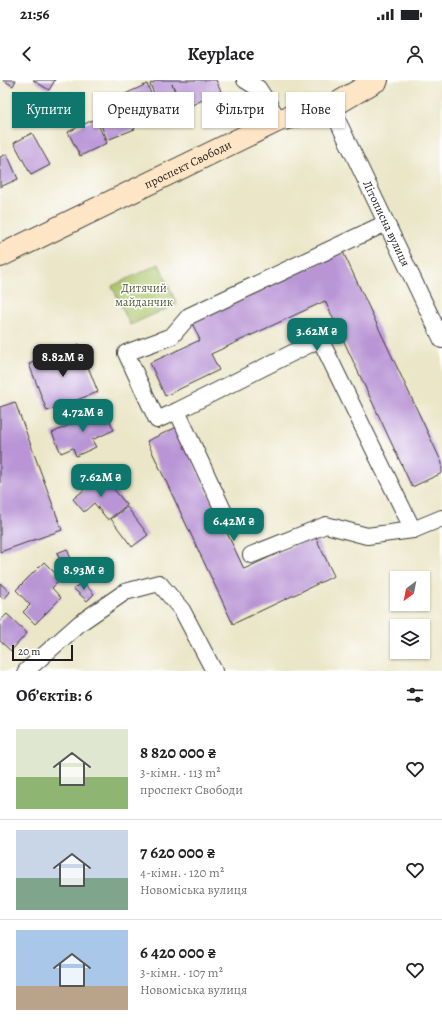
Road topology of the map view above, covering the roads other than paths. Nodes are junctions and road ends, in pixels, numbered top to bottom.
1 (245, 80) edge
2 (378, 80) edge
3 (345, 99) edge
4 (286, 118) edge
5 (279, 120) junction
6 (340, 128) edge
7 (386, 223) junction
8 (0, 256) edge
9 (442, 340) edge
10 (177, 411) junction
11 (442, 518) edge
12 (230, 525) dead end
13 (413, 530) junction
14 (251, 556) dead end
15 (26, 671) edge
16 (214, 671) edge

1 - 5 street
2 - 3 main road, проспект Свободи
4 - 5 main road, проспект Свободи
5 - 8 main road, проспект Свободи
6 - 7 street, Літописна вулиця
7 - 9 street, Літописна вулиця
7 - 10 street
10 - 12 street
10 - 13 street
11 - 13 street
13 - 14 street
15 - 16 street

